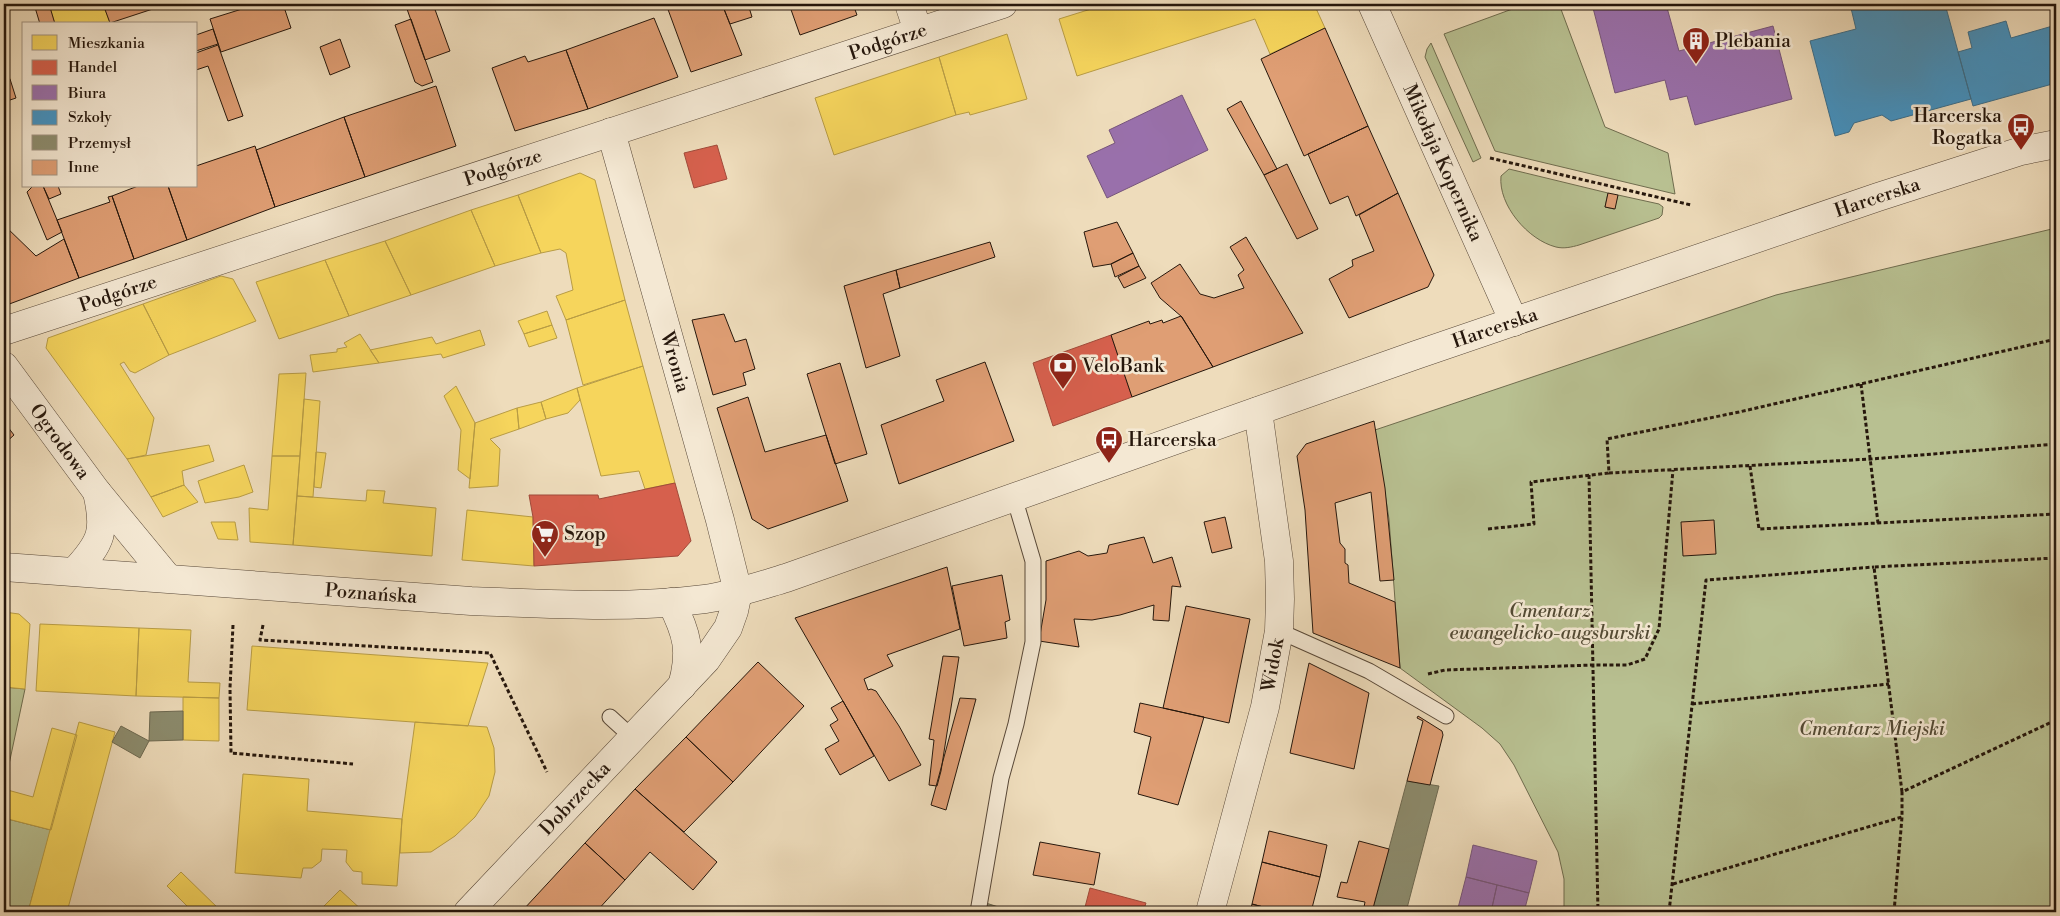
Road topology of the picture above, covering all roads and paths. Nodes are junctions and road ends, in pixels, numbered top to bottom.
1 (909, 4) edge
2 (1003, 4) edge
3 (1372, 4) edge
4 (918, 31) junction
5 (611, 132) junction
6 (2056, 144) edge
7 (1490, 158) dead end
8 (1691, 205) dead end
9 (1514, 322) junction
10 (4, 331) edge
11 (2056, 339) edge
12 (4, 366) edge
13 (1861, 384) junction
14 (1258, 411) junction
15 (2056, 444) edge
16 (1871, 458) junction
17 (1750, 466) junction
18 (1674, 470) junction
19 (1609, 473) junction
20 (1589, 475) junction
21 (97, 492) junction
22 (1014, 497) junction
23 (2056, 514) edge
24 (1878, 523) junction
25 (1488, 529) dead end
26 (2056, 558) edge
27 (4, 567) edge
28 (1874, 567) junction
29 (75, 571) junction
30 (167, 577) junction
31 (738, 592) junction
32 (671, 602) junction
33 (233, 625) dead end
34 (263, 625) dead end
35 (1279, 631) junction
36 (1593, 665) junction
37 (1423, 678) dead end
38 (1889, 684) junction
39 (682, 686) junction
40 (1692, 704) junction
41 (1446, 716) dead end
42 (610, 717) dead end
43 (2056, 720) edge
44 (633, 738) junction
45 (353, 764) dead end
46 (547, 772) dead end
47 (1902, 792) junction
48 (1902, 817) junction
49 (1673, 884) junction
50 (468, 912) edge
51 (978, 912) edge
52 (1210, 912) edge
53 (1598, 912) edge
54 (1669, 912) edge
55 (1894, 912) edge

1 - 4 street
2 - 4 street, Podgórze
3 - 9 street, Mikołaja Kopernika
4 - 5 street, Podgórze
5 - 10 street, Podgórze
5 - 31 street, Wronia
6 - 9 street, Harcerska
7 - 8 path
9 - 14 street, Harcerska
11 - 13 path
12 - 21 street, Ogrodowa
13 - 16 path
13 - 19 path
14 - 22 street, Harcerska
14 - 35 street, Widok
15 - 16 path
16 - 17 path
16 - 24 path
17 - 18 path
17 - 24 path
18 - 19 path
18 - 36 path
19 - 20 path
20 - 25 path
20 - 36 path
21 - 29 street, Ogrodowa
21 - 30 street, Ogrodowa
22 - 31 street, Harcerska
22 - 51 lane
23 - 24 path
26 - 28 path
27 - 29 street, Poznańska
28 - 38 path
28 - 40 path
29 - 30 street, Poznańska
30 - 32 street, Poznańska
31 - 32 street, Poznańska
31 - 39 street, Dobrzecka
32 - 39 street
33 - 45 path
34 - 46 path
35 - 41 lane
35 - 52 street, Widok
36 - 37 path
36 - 53 path
38 - 40 path
38 - 47 path
39 - 44 street, Dobrzecka
40 - 49 path
42 - 44 lane
43 - 47 path
44 - 50 street, Dobrzecka
47 - 48 path
48 - 49 path
48 - 55 path
49 - 54 path

